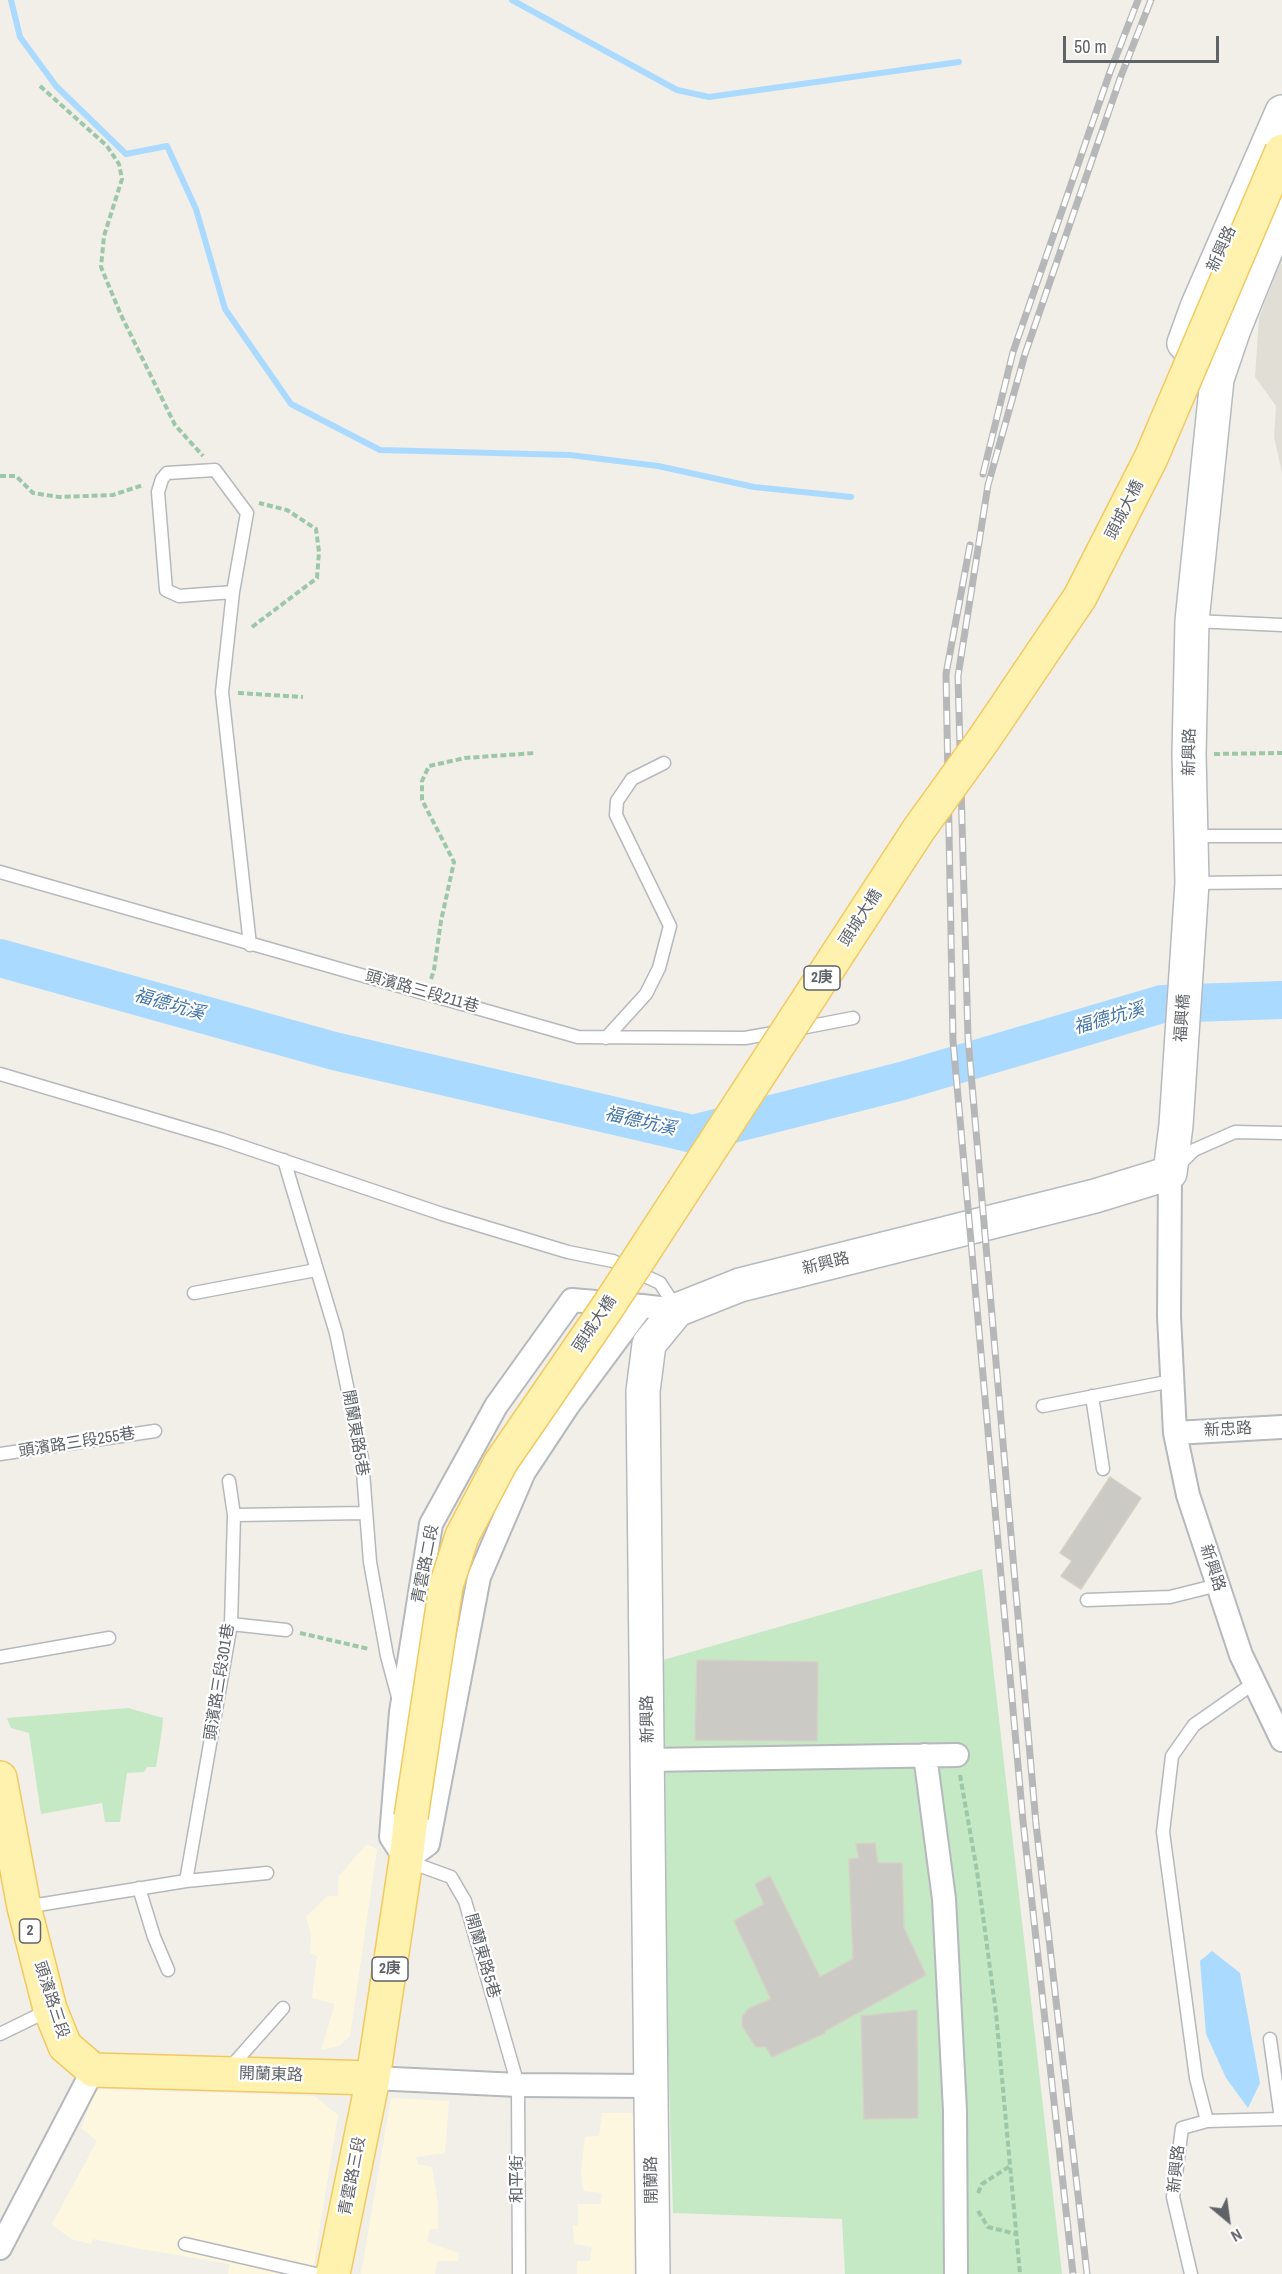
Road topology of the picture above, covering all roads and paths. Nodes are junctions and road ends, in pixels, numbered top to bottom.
1 (40, 86) dead end
2 (1282, 112) edge
3 (1282, 151) edge
4 (1282, 211) edge
5 (1217, 379) junction
6 (215, 470) junction
7 (0, 476) edge
8 (162, 479) junction
9 (235, 497) junction
10 (233, 592) junction
11 (1192, 621) junction
12 (1282, 625) edge
13 (252, 627) dead end
14 (222, 692) junction
15 (303, 697) dead end
16 (535, 753) dead end
17 (1282, 753) edge
18 (1189, 754) junction
19 (664, 764) dead end
20 (1190, 836) junction
21 (1282, 836) edge
22 (0, 872) edge
23 (1282, 882) edge
24 (1191, 897) junction
25 (250, 945) junction
26 (426, 993) junction
27 (853, 1018) dead end
28 (606, 1038) junction
29 (0, 1074) edge
30 (1282, 1133) edge
31 (284, 1160) junction
32 (1170, 1173) junction
33 (316, 1270) junction
34 (194, 1293) dead end
35 (642, 1306) junction
36 (677, 1310) junction
37 (1172, 1381) junction
38 (1092, 1396) junction
39 (1043, 1406) dead end
40 (1282, 1427) edge
41 (155, 1431) dead end
42 (1175, 1434) junction
43 (0, 1454) edge
44 (1103, 1469) dead end
45 (228, 1481) dead end
46 (366, 1513) junction
47 (234, 1515) junction
48 (1218, 1585) junction
49 (1087, 1600) dead end
50 (231, 1624) junction
51 (286, 1630) joint
52 (109, 1638) dead end
53 (374, 1655) dead end
54 (0, 1657) edge
55 (1254, 1683) junction
56 (401, 1712) junction
57 (1282, 1740) edge
58 (925, 1755) junction
59 (957, 1755) joint
60 (648, 1760) junction
61 (0, 1778) edge
62 (406, 1860) junction
63 (267, 1873) dead end
64 (186, 1881) junction
65 (139, 1888) junction
66 (24, 1908) junction
67 (168, 1970) dead end
68 (283, 2008) dead end
69 (50, 2009) junction
70 (0, 2034) edge
71 (1270, 2039) dead end
72 (93, 2070) junction
73 (225, 2073) junction
74 (373, 2078) junction
75 (518, 2085) junction
76 (651, 2086) junction
77 (1282, 2119) edge
78 (1207, 2121) junction
79 (1010, 2166) junction
80 (977, 2196) dead end
81 (974, 2206) dead end
82 (1016, 2234) junction
83 (185, 2244) dead end
84 (0, 2248) edge
85 (316, 2274) edge
86 (333, 2274) edge
87 (519, 2274) edge
88 (653, 2274) edge
89 (956, 2274) edge
90 (1020, 2274) edge
91 (1191, 2274) edge

1 - 6 path
2 - 5 street, 新興路
3 - 62 main road, 頭城大橋 / 2庚, bridge
4 - 5 street, 新興路
5 - 11 street, 新興路
6 - 8 lane
6 - 9 lane
7 - 8 path
8 - 10 lane
9 - 10 lane
9 - 13 path
10 - 14 lane
11 - 12 lane
11 - 18 street, 新興路
14 - 15 path
14 - 25 lane
16 - 26 path
17 - 18 path
18 - 20 street, 新興路
19 - 28 lane
20 - 21 lane
20 - 24 street, 新興路
22 - 25 lane, 頭濱路三段211巷
23 - 24 lane
24 - 32 street, 福興橋
25 - 26 lane, 頭濱路三段211巷
26 - 28 lane, 頭濱路三段211巷
27 - 28 lane, 頭濱路三段211巷
29 - 31 lane
30 - 32 lane
31 - 33 lane, 開蘭東路5巷
31 - 36 lane
32 - 36 street, 新興路
32 - 37 street, 新興路
33 - 34 lane
33 - 46 lane, 開蘭東路5巷
35 - 36 street, 青雲路二段
35 - 56 street, 青雲路二段
35 - 62 street
36 - 60 street, 新興路
37 - 38 lane
37 - 42 street, 新興路
38 - 39 lane
38 - 44 lane
40 - 42 street, 新忠路
41 - 43 lane, 頭濱路三段255巷
42 - 48 street, 新興路
45 - 47 lane, 頭濱路三段301巷
46 - 47 lane
46 - 56 lane, 開蘭東路5巷
47 - 50 lane, 頭濱路三段301巷
48 - 49 lane
48 - 55 street, 新興路
50 - 51 lane
50 - 64 lane, 頭濱路三段301巷
51 - 53 path
52 - 54 lane
55 - 57 street, 新興路
55 - 78 lane
56 - 62 street, 青雲路二段
58 - 59 street
58 - 60 street
58 - 89 street
59 - 79 path
60 - 76 street, 新興路
61 - 66 main road, 頭濱路三段 / 2
62 - 74 main road, 2庚
62 - 75 lane, 開蘭東路5巷
63 - 64 lane
64 - 65 lane
65 - 66 lane
65 - 67 lane
66 - 69 main road, 頭濱路三段 / 2
68 - 73 lane
69 - 70 lane
69 - 72 main road, 頭濱路三段 / 2
71 - 77 lane
72 - 73 main road, 開蘭東路
72 - 84 street
73 - 74 main road, 開蘭東路
74 - 75 street, 開蘭東路
74 - 86 main road, 青雲路三段
75 - 76 street, 開蘭東路
75 - 87 lane, 和平街
76 - 88 street, 開蘭路
77 - 78 lane, 新興路
78 - 91 lane, 新興路
79 - 80 path
79 - 82 path
81 - 82 path
82 - 90 path
83 - 85 lane

